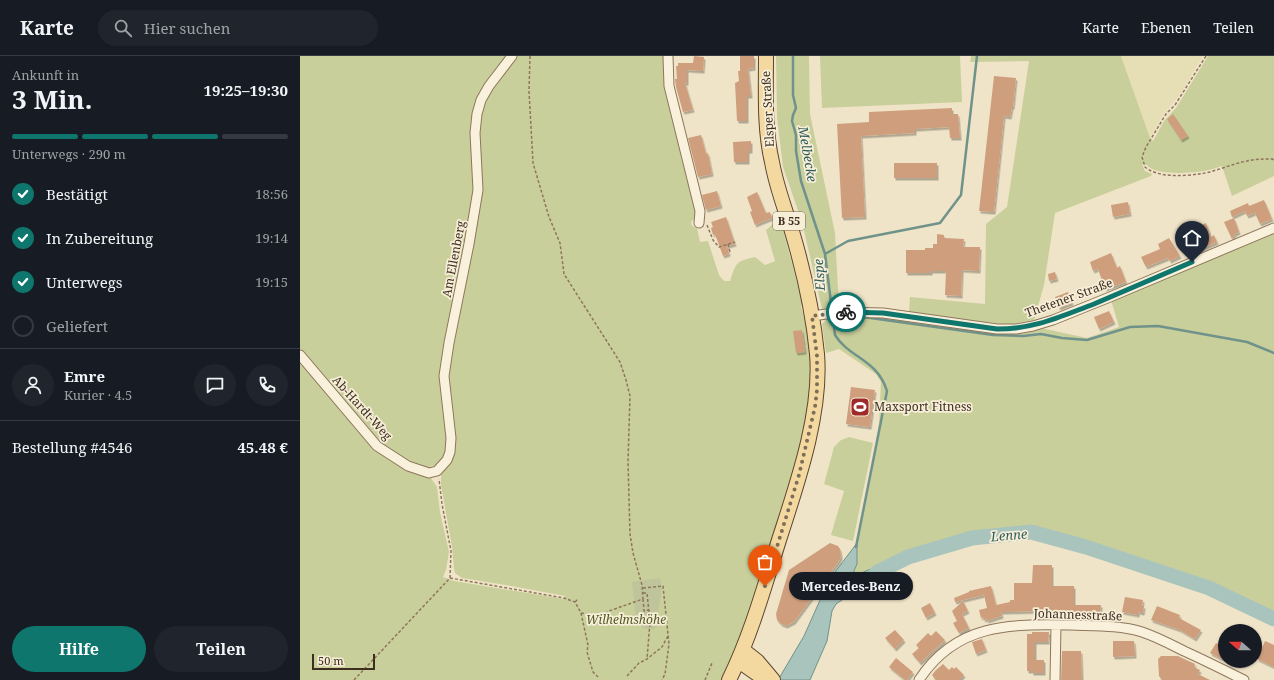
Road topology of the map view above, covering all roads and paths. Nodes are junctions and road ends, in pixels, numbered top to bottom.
1 (512, 56) edge
2 (530, 56) edge
3 (668, 56) edge
4 (766, 56) edge
5 (1206, 56) edge
6 (1274, 160) edge
7 (703, 223) joint
8 (1274, 228) edge
9 (734, 242) dead end
10 (728, 244) junction
11 (730, 252) dead end
12 (817, 315) junction
13 (300, 355) edge
14 (437, 471) junction
15 (450, 578) junction
16 (643, 588) junction
17 (540, 590) dead end
18 (539, 593) junction
19 (643, 593) junction
20 (643, 599) junction
21 (579, 600) dead end
22 (575, 602) junction
23 (649, 610) junction
24 (581, 613) junction
25 (1056, 625) junction
26 (668, 636) junction
27 (743, 650) junction
28 (647, 659) junction
29 (712, 663) dead end
30 (749, 673) edge
31 (627, 676) dead end
32 (598, 677) dead end
33 (355, 679) edge
34 (662, 680) edge
35 (705, 680) edge
36 (729, 680) edge
37 (765, 680) edge
38 (772, 680) edge
39 (919, 680) edge
40 (1055, 680) edge
41 (1244, 680) edge

1 - 14 street, Am Ellenberg
2 - 16 path
3 - 7 street
4 - 12 main road, Elsper Straße / B 55
5 - 6 path
7 - 10 path
8 - 12 street, Thetener Straße
9 - 10 path
10 - 11 path
12 - 27 main road, Elsper Straße / B 55
13 - 14 street, Ab-Hardt-Weg
14 - 15 path
15 - 18 path
15 - 33 path
16 - 19 path
16 - 26 path
17 - 18 path
18 - 22 path
19 - 20 path
19 - 23 path
20 - 23 path
20 - 24 path
21 - 22 path
22 - 24 path
23 - 28 path
24 - 32 path
25 - 39 street, Johannesstraße
25 - 40 street
25 - 41 street, Johannesstraße
26 - 28 path
26 - 34 path
27 - 30 main road
27 - 36 main road, Elsper Straße
28 - 31 path
29 - 35 path
30 - 37 main road
30 - 38 main road

